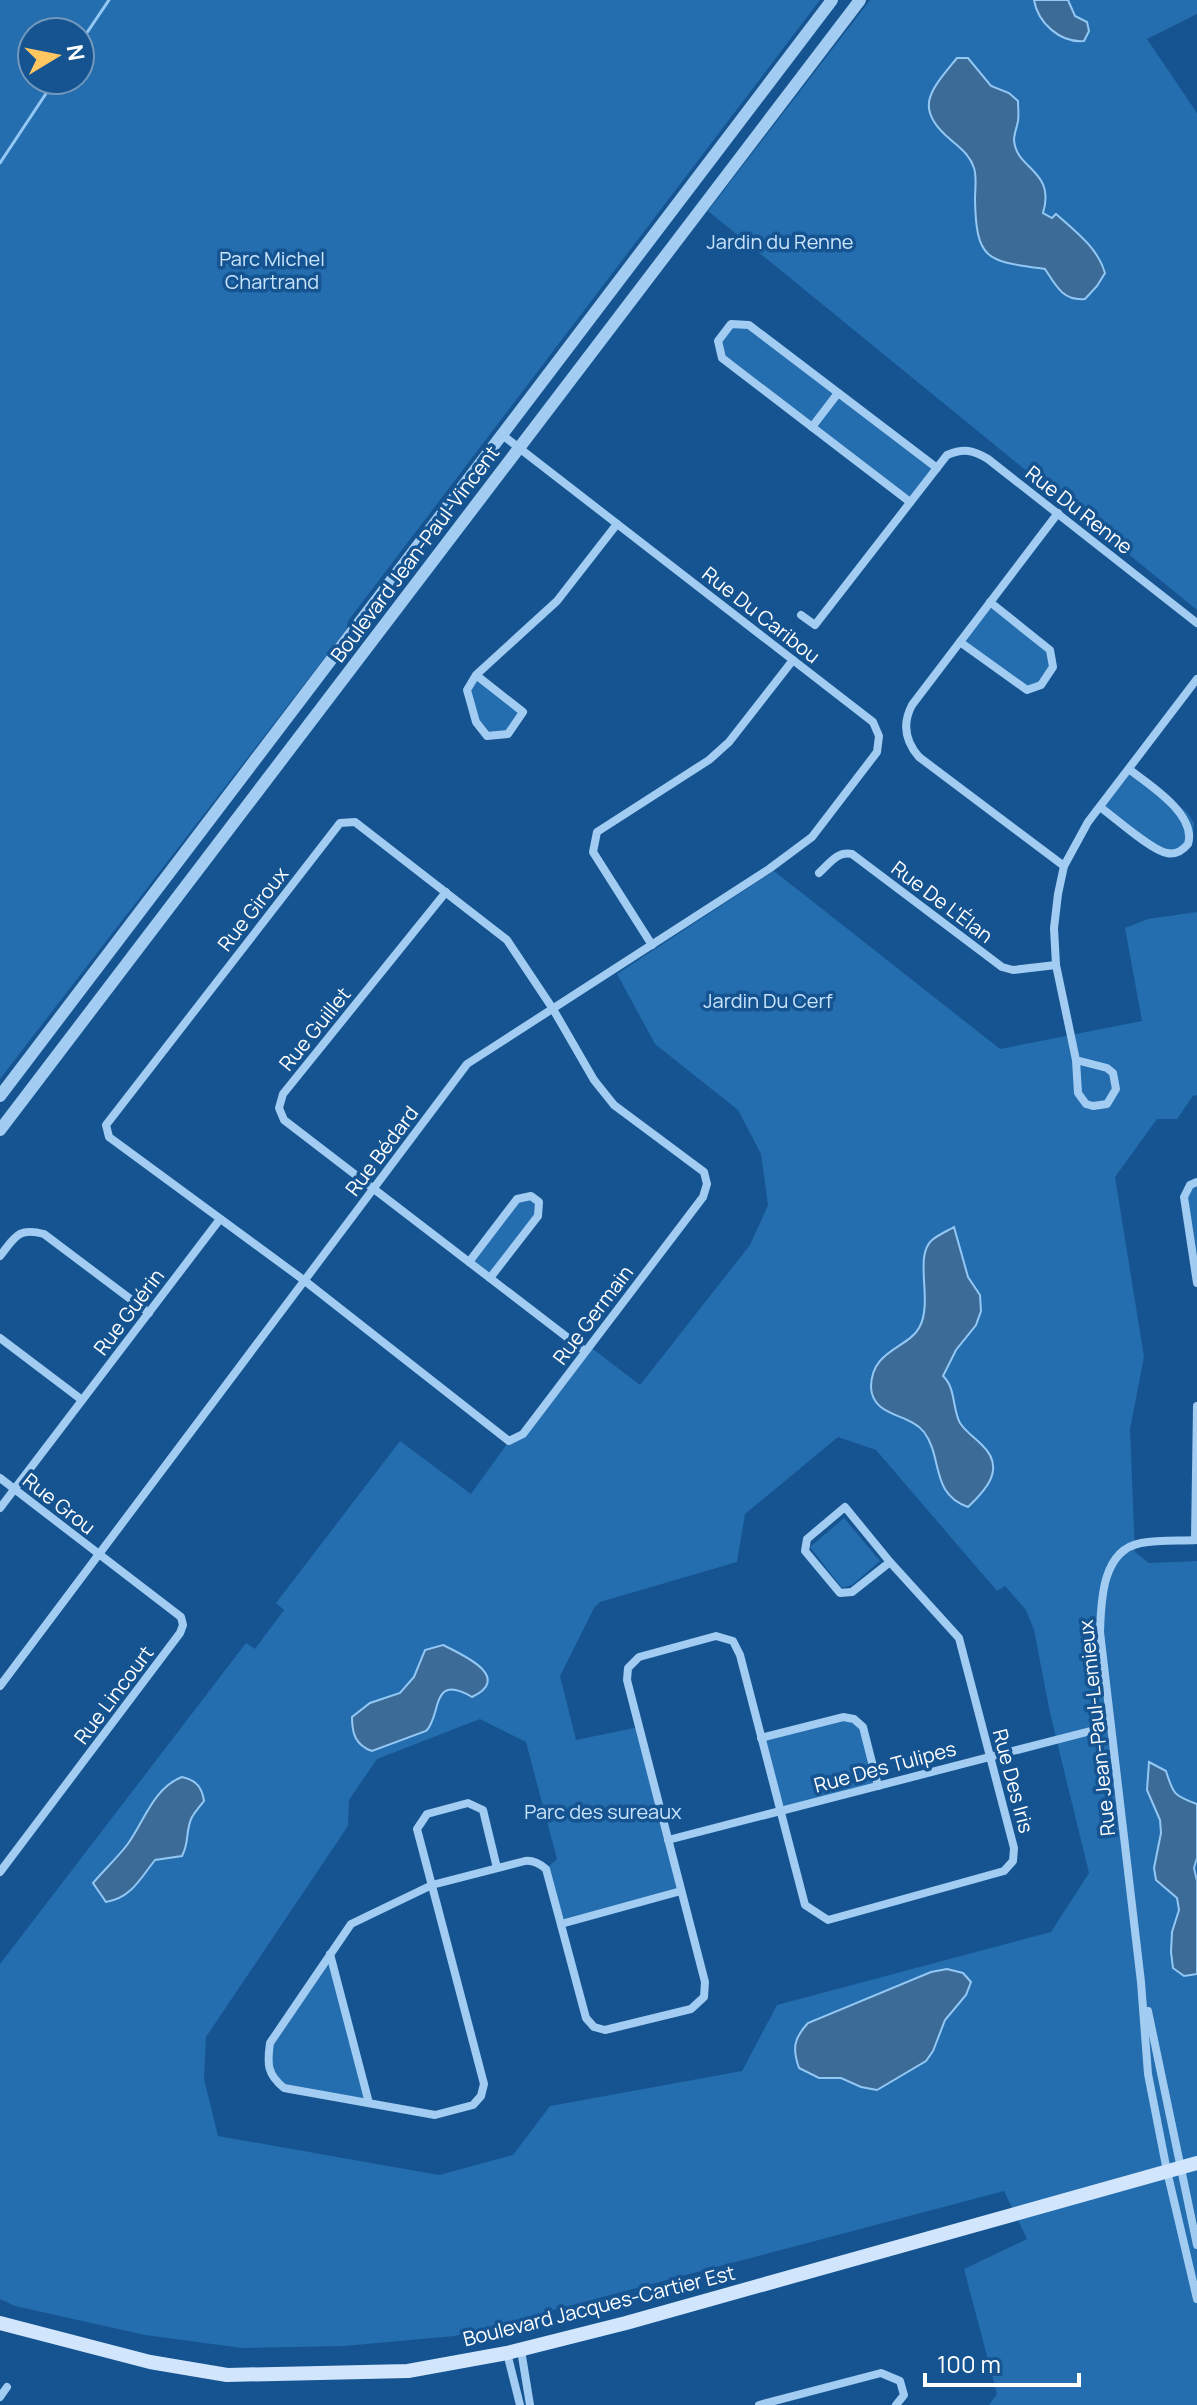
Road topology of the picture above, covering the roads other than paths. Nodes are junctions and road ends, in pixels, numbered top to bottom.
1 (832, 0) edge
2 (860, 0) edge
3 (838, 393) junction
4 (812, 427) junction
5 (501, 434) junction
6 (520, 449) junction
7 (937, 468) junction
8 (910, 502) junction
9 (1058, 513) junction
10 (617, 524) junction
11 (990, 602) junction
12 (801, 615) dead end
13 (1197, 623) edge
14 (960, 642) junction
15 (793, 660) junction
16 (476, 675) junction
17 (1197, 679) edge
18 (879, 736) joint
19 (1130, 770) junction
20 (1100, 807) junction
21 (1064, 866) junction
22 (819, 873) dead end
23 (446, 892) junction
24 (652, 945) junction
25 (1056, 965) junction
26 (553, 1009) junction
27 (1076, 1060) junction
28 (0, 1096) edge
29 (0, 1130) edge
30 (1197, 1182) edge
31 (373, 1189) junction
32 (220, 1219) junction
33 (0, 1256) edge
34 (469, 1262) junction
35 (490, 1278) junction
36 (305, 1281) junction
37 (1197, 1283) edge
38 (149, 1313) junction
39 (0, 1338) edge
40 (585, 1351) junction
41 (82, 1400) junction
42 (1197, 1406) edge
43 (0, 1478) edge
44 (14, 1489) junction
45 (0, 1508) edge
46 (1196, 1540) edge
47 (99, 1554) junction
48 (890, 1562) junction
49 (0, 1686) edge
50 (1110, 1726) junction
51 (761, 1738) junction
52 (991, 1757) junction
53 (878, 1786) junction
54 (780, 1811) junction
55 (668, 1840) junction
56 (497, 1868) junction
57 (0, 1872) edge
58 (432, 1885) junction
59 (681, 1891) junction
60 (561, 1924) junction
61 (330, 1954) junction
62 (1141, 1982) junction
63 (369, 2103) junction
64 (1190, 2165) edge
65 (1167, 2171) junction
66 (1197, 2245) edge
67 (1197, 2299) edge
68 (0, 2323) edge
69 (514, 2352) junction
70 (7, 2387) dead end
71 (0, 2397) edge
72 (520, 2405) edge
73 (530, 2405) edge
74 (759, 2405) edge
75 (896, 2405) edge

1 - 5 street, Boulevard Jean-Paul-Vincent
2 - 6 street, Boulevard Jean-Paul-Vincent
3 - 4 street
3 - 4 street
3 - 7 street
4 - 8 street
5 - 6 street, Rue Du Caribou
5 - 28 street, Boulevard Jean-Paul-Vincent
6 - 10 street, Rue Du Caribou
6 - 29 street, Boulevard Jean-Paul-Vincent
7 - 8 street, Rue Du Renne
7 - 9 street, Rue Du Renne
8 - 12 street, Rue Du Renne
9 - 11 street
9 - 13 street, Rue Du Renne
10 - 15 street, Rue Du Caribou
10 - 16 street
11 - 14 street
11 - 14 street
14 - 21 street
15 - 18 street, Rue Du Caribou
15 - 24 street
16 - 16 street
17 - 19 street
18 - 24 street, Rue Bédard
19 - 20 street
19 - 20 street
20 - 21 street
21 - 25 street
22 - 25 street, Rue De L'Élan
23 - 26 street, Rue Giroux
23 - 31 street, Rue Guillet
23 - 32 street, Rue Giroux
24 - 26 street, Rue Bédard
25 - 27 street
26 - 31 street, Rue Bédard
26 - 40 street, Rue Germain
27 - 27 street
30 - 37 street
31 - 34 street, Rue Guillet
31 - 36 street, Rue Bédard
32 - 36 street
32 - 38 street, Rue Guérin
33 - 38 street
34 - 35 street, Rue Guillet
34 - 35 street
35 - 40 street, Rue Guillet
36 - 40 street, Rue Germain
36 - 47 street, Rue Bédard
38 - 41 street, Rue Guérin
39 - 41 street
41 - 44 street, Rue Guérin
42 - 46 street
43 - 44 street, Rue Grou
44 - 45 street, Rue Guérin
44 - 47 street, Rue Grou
46 - 50 street, Rue Jean-Paul-Lemieux
47 - 49 street, Rue Bédard
47 - 57 street, Rue Lincourt
48 - 48 street, Rue Des Iris
48 - 52 street, Rue Des Iris
50 - 52 street, Rue Des Tulipes
50 - 62 street, Rue Jean-Paul-Lemieux
51 - 53 street
51 - 54 street
51 - 55 street
52 - 53 street, Rue Des Tulipes
52 - 54 street, Rue Des Iris
53 - 54 street, Rue Des Tulipes
54 - 55 street, Rue Des Tulipes
55 - 59 street
56 - 58 street
56 - 58 street
56 - 60 street
58 - 61 street
58 - 63 street
59 - 60 street
59 - 60 street
61 - 63 street
61 - 63 street
62 - 64 street, Rue Jean-Paul-Lemieux
62 - 65 street, Rue Jean-Paul-Lemieux
64 - 65 main road, Boulevard Jacques-Cartier Est
64 - 66 street, Rue Jean-Paul-Lemieux
65 - 67 street, Rue Jean-Paul-Lemieux
65 - 69 main road, Boulevard Jacques-Cartier Est
68 - 69 main road, Boulevard Jacques-Cartier Est
69 - 72 street
69 - 73 street
70 - 71 street
74 - 75 street

